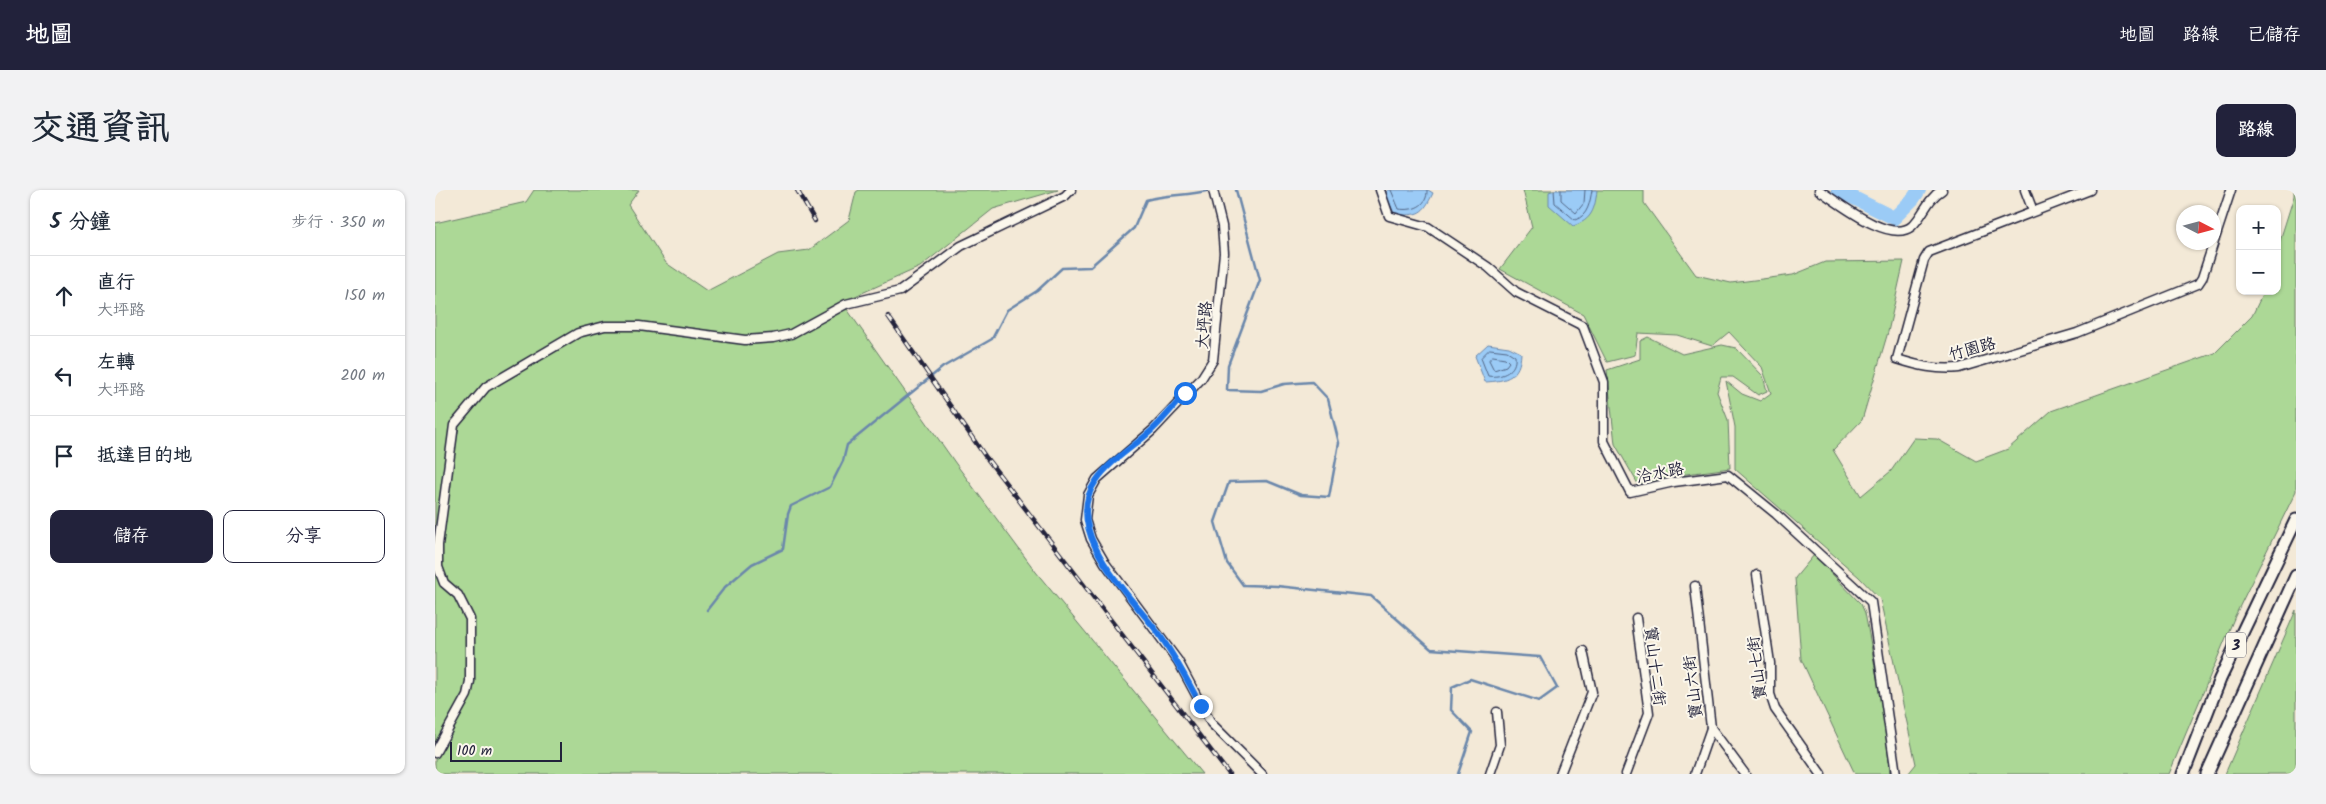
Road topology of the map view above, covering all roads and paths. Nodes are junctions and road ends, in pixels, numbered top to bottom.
1 (1071, 190) edge
2 (1213, 190) edge
3 (1380, 190) edge
4 (1819, 190) edge
5 (1942, 190) edge
6 (2025, 190) edge
7 (2090, 190) edge
8 (2231, 190) edge
9 (2033, 211) junction
10 (2296, 520) edge
11 (1757, 575) dead end
12 (2296, 576) edge
13 (1695, 586) dead end
14 (1636, 618) dead end
15 (1583, 651) dead end
16 (1497, 712) dead end
17 (1711, 728) junction
18 (435, 753) edge
19 (1263, 774) edge
20 (1490, 774) edge
21 (1560, 774) edge
22 (1626, 774) edge
23 (1695, 774) edge
24 (1745, 774) edge
25 (1821, 774) edge
26 (1896, 774) edge
27 (2183, 774) edge
28 (2207, 774) edge

1 - 18 street
2 - 19 street, 大坪路
3 - 26 street, 洽水路
4 - 5 street
6 - 9 street
7 - 9 street, 竹園路
8 - 9 street, 竹園路
10 - 27 highway, 3
11 - 25 street, 寶山七街
12 - 28 highway, 3
13 - 17 street, 寶山六街
14 - 22 street, 寶山十二街
15 - 21 street
16 - 20 street
17 - 23 street
17 - 24 street, 寶山六街

